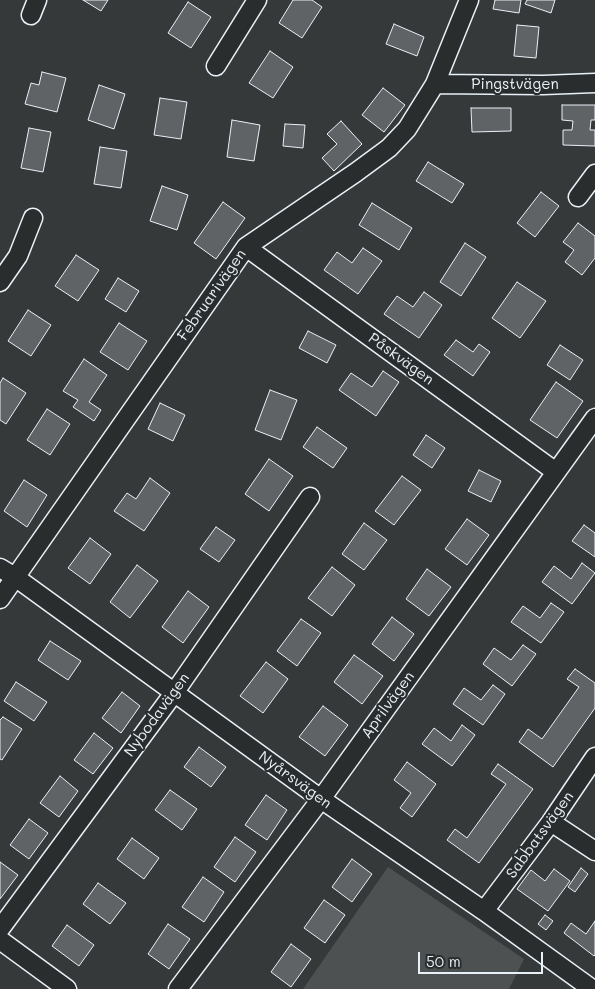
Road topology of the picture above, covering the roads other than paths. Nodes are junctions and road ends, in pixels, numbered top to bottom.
1 (257, 0) edge
2 (469, 0) edge
3 (216, 66) dead end
4 (595, 83) edge
5 (435, 84) junction
6 (595, 174) edge
7 (578, 197) dead end
8 (33, 218) dead end
9 (246, 247) junction
10 (0, 282) edge
11 (595, 418) edge
12 (556, 472) junction
13 (310, 497) dead end
14 (0, 568) edge
15 (15, 577) junction
16 (0, 599) edge
17 (174, 692) junction
18 (595, 757) edge
19 (321, 799) junction
20 (551, 822) junction
21 (595, 851) edge
22 (484, 911) junction
23 (0, 929) edge
24 (0, 940) edge
25 (67, 989) edge
26 (178, 989) edge
27 (592, 989) edge

1 - 3 street
2 - 5 street, Februarivägen
4 - 5 street, Pingstvägen
5 - 9 street, Februarivägen
6 - 7 street
8 - 10 street
9 - 12 street, Påskvägen
9 - 15 street, Februarivägen
11 - 12 street, Aprilvägen
12 - 19 street, Aprilvägen
13 - 17 street, Nybodavägen
14 - 15 street, Nyårsvägen
15 - 16 street, Februarivägen
15 - 17 street, Nyårsvägen
17 - 19 street, Nyårsvägen
17 - 23 street, Nybodavägen
18 - 20 street, Sabbatsvägen
19 - 22 street, Nyårsvägen
19 - 26 street, Aprilvägen
20 - 21 street
20 - 22 street, Sabbatsvägen
22 - 27 street, Nyårsvägen
24 - 25 street

